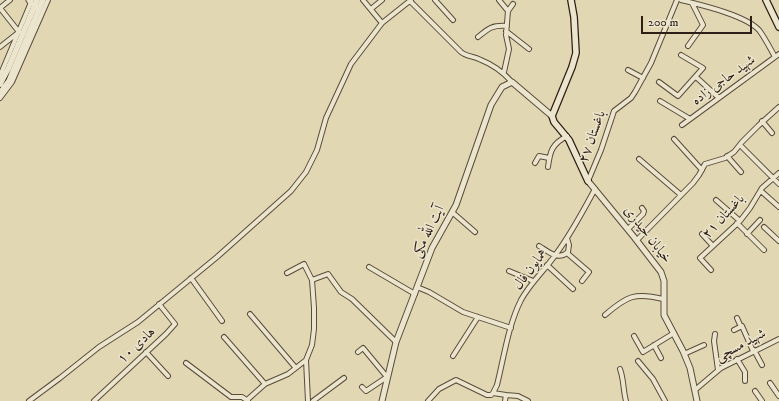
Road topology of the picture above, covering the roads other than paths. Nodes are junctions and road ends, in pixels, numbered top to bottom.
1 (10, 0) edge
2 (43, 0) edge
3 (48, 0) edge
4 (363, 0) edge
5 (382, 0) edge
6 (411, 0) edge
7 (435, 0) edge
8 (499, 0) edge
9 (571, 0) edge
10 (677, 0) edge
11 (681, 0) edge
12 (766, 0) edge
13 (34, 3) edge
14 (692, 3) junction
15 (513, 4) dead end
16 (0, 8) edge
17 (370, 9) junction
18 (508, 11) junction
19 (454, 20) dead end
20 (382, 24) junction
21 (507, 26) junction
22 (779, 27) edge
23 (506, 31) junction
24 (19, 32) junction
25 (478, 37) dead end
26 (688, 46) dead end
27 (0, 47) edge
28 (529, 49) dead end
29 (779, 54) edge
30 (681, 55) dead end
31 (774, 57) junction
32 (628, 70) dead end
33 (504, 72) junction
34 (0, 76) edge
35 (696, 77) junction
36 (643, 78) junction
37 (512, 82) junction
38 (659, 82) dead end
39 (0, 84) edge
40 (0, 94) edge
41 (0, 98) edge
42 (719, 98) junction
43 (660, 101) dead end
44 (779, 107) edge
45 (552, 116) junction
46 (690, 119) junction
47 (762, 121) junction
48 (682, 126) dead end
49 (772, 134) dead end
50 (567, 136) junction
51 (674, 139) dead end
52 (740, 145) junction
53 (727, 156) junction
54 (549, 158) junction
55 (639, 159) dead end
56 (535, 163) dead end
57 (548, 167) dead end
58 (702, 170) junction
59 (741, 172) dead end
60 (779, 173) edge
61 (772, 178) junction
62 (588, 180) junction
63 (779, 184) edge
64 (595, 189) junction
65 (761, 191) junction
66 (681, 195) junction
67 (716, 200) dead end
68 (779, 207) edge
69 (642, 208) dead end
70 (452, 212) junction
71 (760, 220) dead end
72 (738, 222) junction
73 (764, 228) dead end
74 (628, 229) junction
75 (475, 232) dead end
76 (702, 234) dead end
77 (747, 234) junction
78 (567, 238) junction
79 (637, 240) junction
80 (779, 241) edge
81 (539, 246) dead end
82 (713, 246) junction
83 (764, 250) dead end
84 (567, 253) junction
85 (555, 256) junction
86 (548, 265) junction
87 (369, 267) dead end
88 (711, 270) dead end
89 (509, 271) dead end
90 (287, 273) dead end
91 (191, 278) junction
92 (312, 280) junction
93 (533, 281) junction
94 (582, 281) dead end
95 (417, 287) junction
96 (573, 289) dead end
97 (415, 294) junction
98 (663, 299) junction
99 (159, 304) junction
100 (250, 314) dead end
101 (605, 315) dead end
102 (478, 317) junction
103 (737, 318) dead end
104 (222, 321) dead end
105 (741, 327) junction
106 (511, 328) junction
107 (734, 330) dead end
108 (674, 333) junction
109 (715, 334) dead end
110 (634, 336) dead end
111 (224, 337) dead end
112 (779, 339) edge
113 (396, 342) junction
114 (654, 345) junction
115 (704, 345) dead end
116 (754, 351) junction
117 (146, 352) junction
118 (358, 352) dead end
119 (684, 354) junction
120 (453, 356) dead end
121 (661, 358) dead end
122 (737, 359) junction
123 (306, 360) junction
124 (638, 361) dead end
125 (186, 363) dead end
126 (762, 365) dead end
127 (295, 367) junction
128 (620, 369) dead end
129 (718, 370) junction
130 (168, 376) dead end
131 (387, 377) junction
132 (344, 378) dead end
133 (745, 381) dead end
134 (770, 383) dead end
135 (265, 384) junction
136 (362, 387) dead end
137 (695, 390) junction
138 (755, 391) dead end
139 (493, 394) junction
140 (506, 395) junction
141 (779, 396) edge
142 (29, 401) edge
143 (94, 401) edge
144 (247, 401) edge
145 (308, 401) edge
146 (313, 401) edge
147 (382, 401) edge
148 (428, 401) edge
149 (505, 401) edge
150 (528, 401) edge
151 (626, 401) edge
152 (665, 401) edge
153 (697, 401) edge
154 (762, 401) edge

1 - 16 street
2 - 13 main road
3 - 41 street
4 - 17 street
5 - 17 street
6 - 20 street
6 - 33 street
7 - 19 street
8 - 18 street
9 - 45 main road
10 - 36 street, باغستان ۲۷
11 - 14 street
12 - 22 main road
13 - 24 street
13 - 39 main road
13 - 40 main road
14 - 26 street
14 - 31 street
15 - 18 street
16 - 24 street
17 - 20 street
18 - 21 street
20 - 91 street
21 - 23 street
21 - 25 street
23 - 28 street
23 - 33 street
24 - 27 street
24 - 34 street
29 - 31 street, شهید حاجی زاده
30 - 35 street
31 - 42 street, شهید حاجی زاده
32 - 36 street
33 - 37 street
35 - 38 street
35 - 42 street
36 - 62 street, باغستان ۲۷
37 - 45 street
37 - 70 street, آیت الله مکی
42 - 46 street, شهید حاجی زاده
43 - 46 street
44 - 47 street
45 - 50 main road
46 - 48 street, شهید حاجی زاده
47 - 49 street
47 - 52 street
50 - 54 street
50 - 62 main road
51 - 58 street
52 - 53 street
52 - 61 street
53 - 58 street
53 - 59 street
54 - 56 street
54 - 57 street
55 - 66 street
58 - 66 street
60 - 61 street, باغستان ۲۱
61 - 63 street
61 - 65 street, باغستان ۲۱
62 - 64 street, خیابان حیدری
64 - 74 street, خیابان حیدری
64 - 78 street, همایون فال
65 - 68 street
65 - 72 street, باغستان ۲۱
66 - 79 street
67 - 72 street
69 - 74 street
70 - 75 street
70 - 95 street, آیت الله مکی
71 - 77 street
72 - 77 street
72 - 82 street, باغستان ۲۱
73 - 80 street
74 - 79 street, خیابان حیدری
76 - 82 street
77 - 83 street
78 - 84 street
78 - 85 street, همایون فال
79 - 98 street, خیابان حیدری
81 - 85 street
82 - 88 street, باغستان ۲۱
84 - 85 street
84 - 94 street
85 - 86 street, همایون فال
86 - 93 street, همایون فال
86 - 96 street
87 - 97 street
89 - 93 street
90 - 92 street
91 - 99 street
91 - 104 street
92 - 113 street
92 - 123 street
93 - 106 street, همایون فال
95 - 97 street, آیت الله مکی
95 - 102 street
97 - 113 street, آیت الله مکی
98 - 101 street
98 - 108 street, خیابان حیدری
99 - 117 street, هادی ۱۰
99 - 142 street
100 - 127 street
102 - 106 street
102 - 120 street
103 - 105 street
105 - 107 street
105 - 116 street
106 - 139 street, همایون فال
108 - 114 street
108 - 119 street, خیابان حیدری
109 - 129 street
110 - 114 street
111 - 135 street
112 - 116 street, شهید مسچی
113 - 131 street, آیت الله مکی
114 - 121 street
115 - 119 street
116 - 122 street, شهید مسچی
116 - 126 street
117 - 130 street
117 - 143 street, هادی ۱۰
118 - 131 street
119 - 137 street, خیابان حیدری
122 - 129 street, شهید مسچی
122 - 133 street
123 - 127 street
123 - 145 street
124 - 152 street
125 - 144 street
127 - 135 street
128 - 151 street
129 - 137 street, شهید مسچی
131 - 136 street
131 - 147 street, آیت الله مکی
132 - 146 street
134 - 141 street
135 - 144 street
137 - 153 street, خیابان حیدری
138 - 154 street
139 - 140 street
139 - 148 street
140 - 149 street
140 - 150 street

